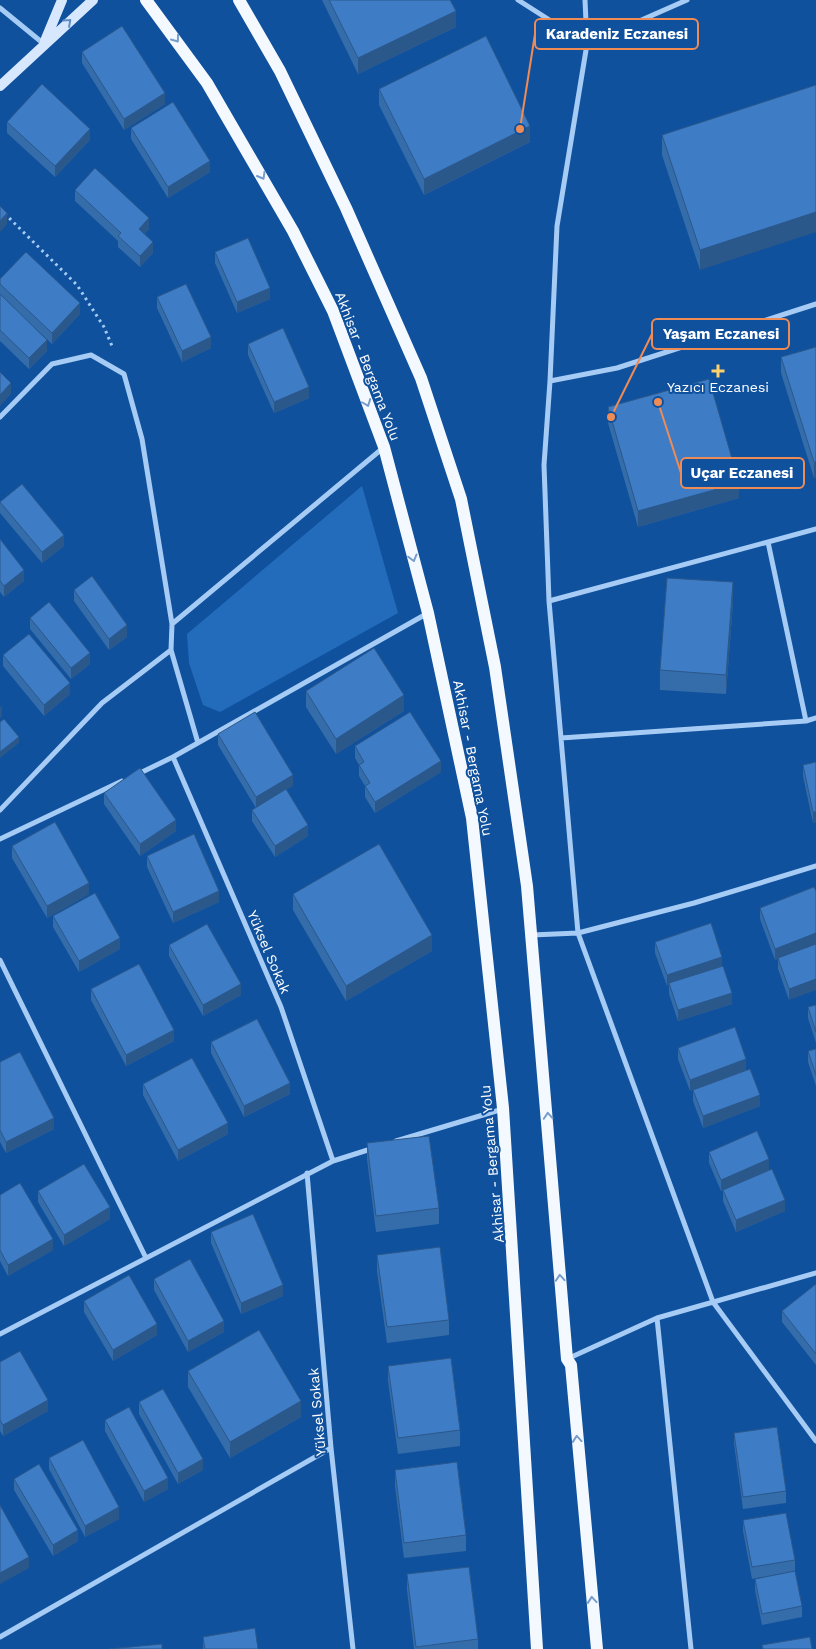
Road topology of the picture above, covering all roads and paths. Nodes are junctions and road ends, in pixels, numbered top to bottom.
1 (62, 0) edge
2 (93, 0) edge
3 (146, 0) edge
4 (239, 0) edge
5 (518, 0) edge
6 (585, 0) edge
7 (686, 0) edge
8 (0, 8) edge
9 (44, 44) junction
10 (587, 44) junction
11 (0, 86) edge
12 (0, 209) edge
13 (816, 304) edge
14 (124, 374) junction
15 (550, 382) junction
16 (0, 417) edge
17 (384, 447) junction
18 (816, 529) edge
19 (768, 542) junction
20 (549, 601) junction
21 (428, 613) junction
22 (172, 624) junction
23 (170, 650) junction
24 (816, 718) edge
25 (806, 721) junction
26 (561, 738) junction
27 (198, 743) junction
28 (173, 757) junction
29 (0, 810) edge
30 (0, 839) edge
31 (816, 866) edge
32 (578, 933) junction
33 (531, 935) junction
34 (0, 960) edge
35 (503, 1108) junction
36 (390, 1143) edge
37 (380, 1146) edge
38 (333, 1161) junction
39 (308, 1173) junction
40 (146, 1258) junction
41 (816, 1273) edge
42 (712, 1302) junction
43 (657, 1318) junction
44 (0, 1334) edge
45 (567, 1359) junction
46 (816, 1441) edge
47 (331, 1448) junction
48 (0, 1637) edge
49 (353, 1649) edge
50 (537, 1649) edge
51 (596, 1649) edge
52 (691, 1649) edge

1 - 9 street
9 -> 2 street
3 -> 17 main road, Akhisar - Bergama Yolu
4 - 33 main road
5 - 10 street
6 - 10 street
7 - 10 street
8 - 9 street
9 - 11 street
10 - 15 street
12 - 14 path
13 - 15 street
14 - 16 street
14 - 22 street
15 - 20 street
17 -> 21 main road, Akhisar - Bergama Yolu
17 - 22 street
18 - 19 street
19 - 20 street
19 - 25 street
20 - 26 street
21 - 27 street
21 - 35 main road, Akhisar - Bergama Yolu
22 - 23 street
23 - 27 street
23 - 29 street
24 - 25 street
25 - 26 street
26 - 32 street
27 - 28 street
28 - 30 street
28 - 38 street, Yüksel Sokak
31 - 32 street
32 - 33 street
32 - 42 street
45 -> 33 main road
34 - 40 street
35 - 36 street
35 - 50 main road, Akhisar - Bergama Yolu
37 - 38 street
38 - 39 street
39 - 40 street
39 - 47 street, Yüksel Sokak
40 - 44 street
41 - 42 street
42 - 43 street
42 - 46 street
43 - 45 street
43 - 52 street
51 -> 45 main road
47 - 48 street
47 - 49 street, Yüksel Sokak

